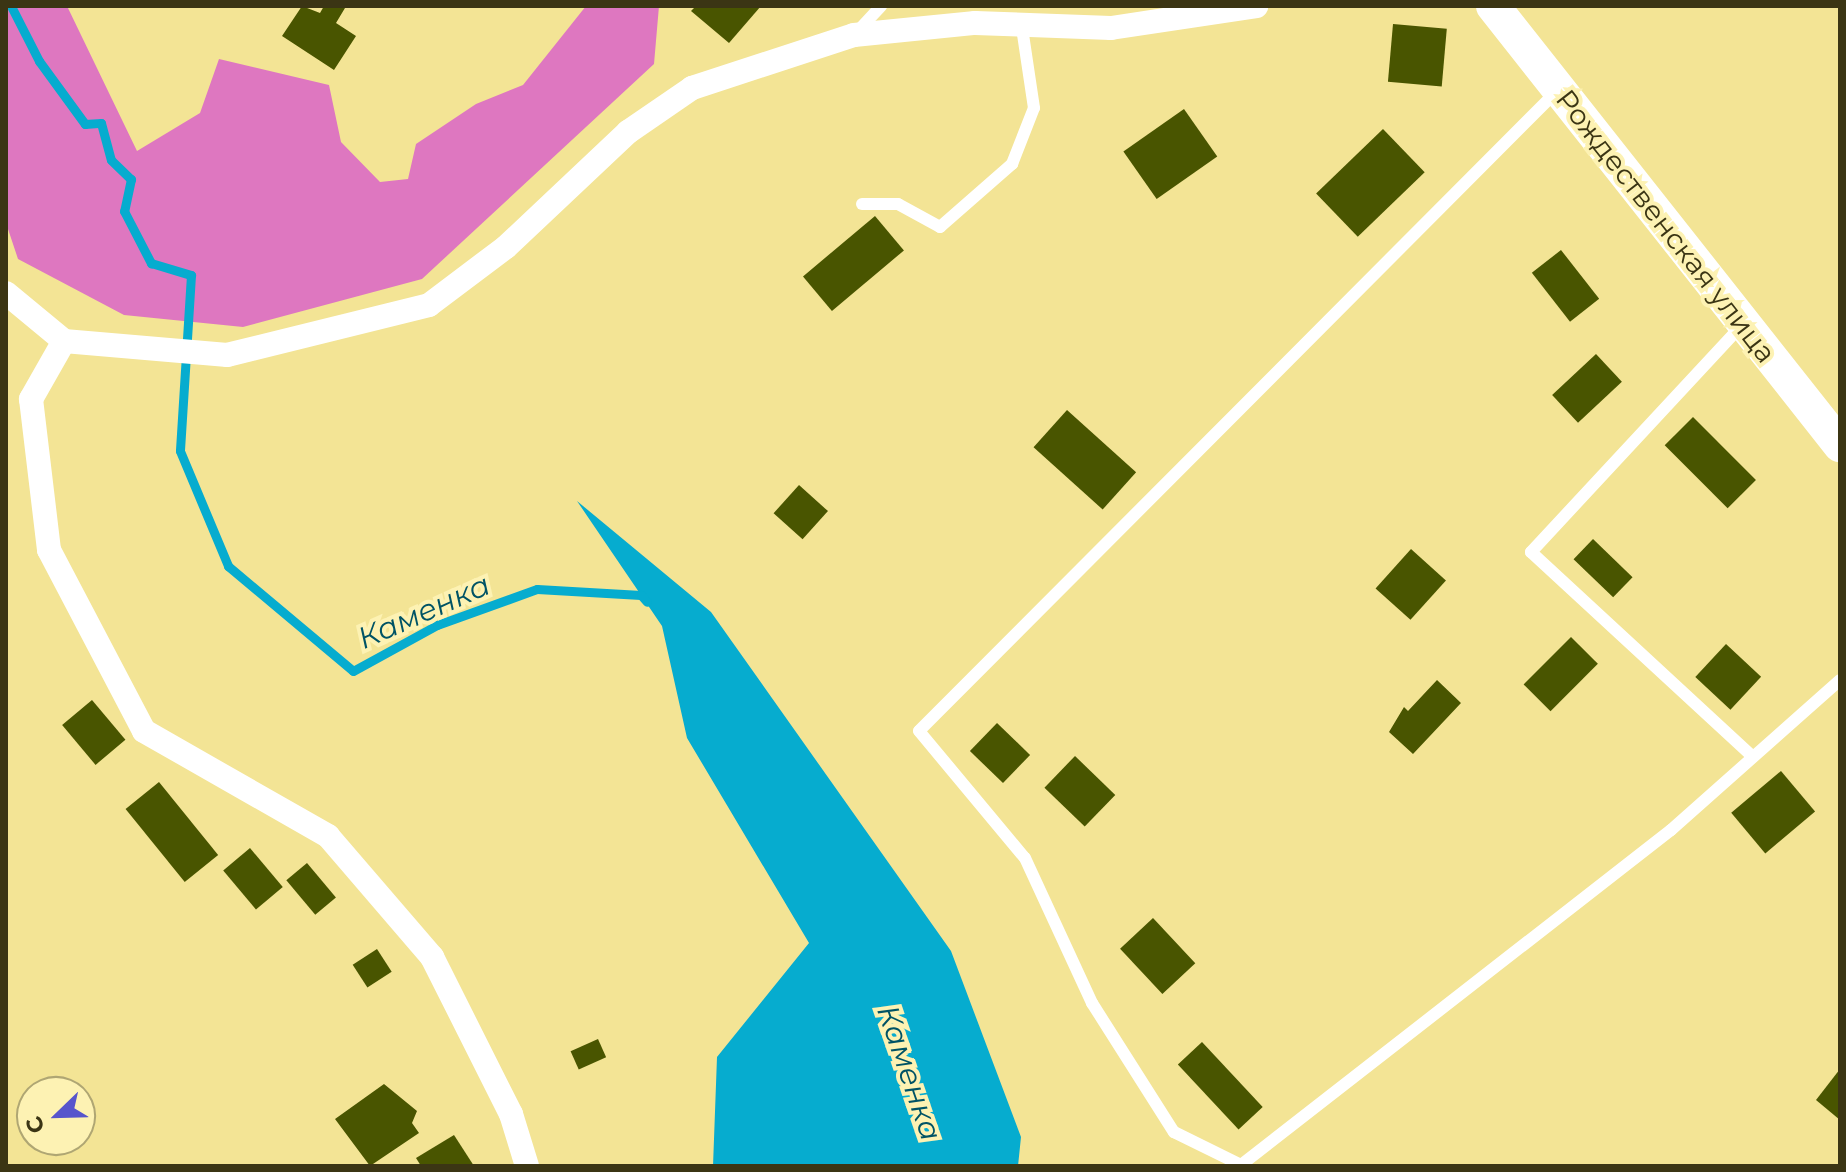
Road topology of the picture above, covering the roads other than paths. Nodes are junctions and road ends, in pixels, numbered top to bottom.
1 (881, 6) edge
2 (1256, 6) edge
3 (1493, 6) edge
4 (974, 15) edge
5 (1022, 28) junction
6 (854, 35) junction
7 (1559, 90) junction
8 (862, 204) dead end
9 (6, 293) edge
10 (1743, 324) junction
11 (64, 341) junction
12 (1840, 445) edge
13 (1840, 680) edge
14 (1753, 757) junction
15 (527, 1166) edge

1 - 6 lane
2 - 5 street
3 - 7 street, Рождественская улица
4 - 5 street
4 - 6 street
5 - 8 lane
6 - 11 street
7 - 10 street, Рождественская улица
7 - 14 lane
9 - 11 street
10 - 12 street, Рождественская улица
10 - 14 lane
11 - 15 street
13 - 14 lane

